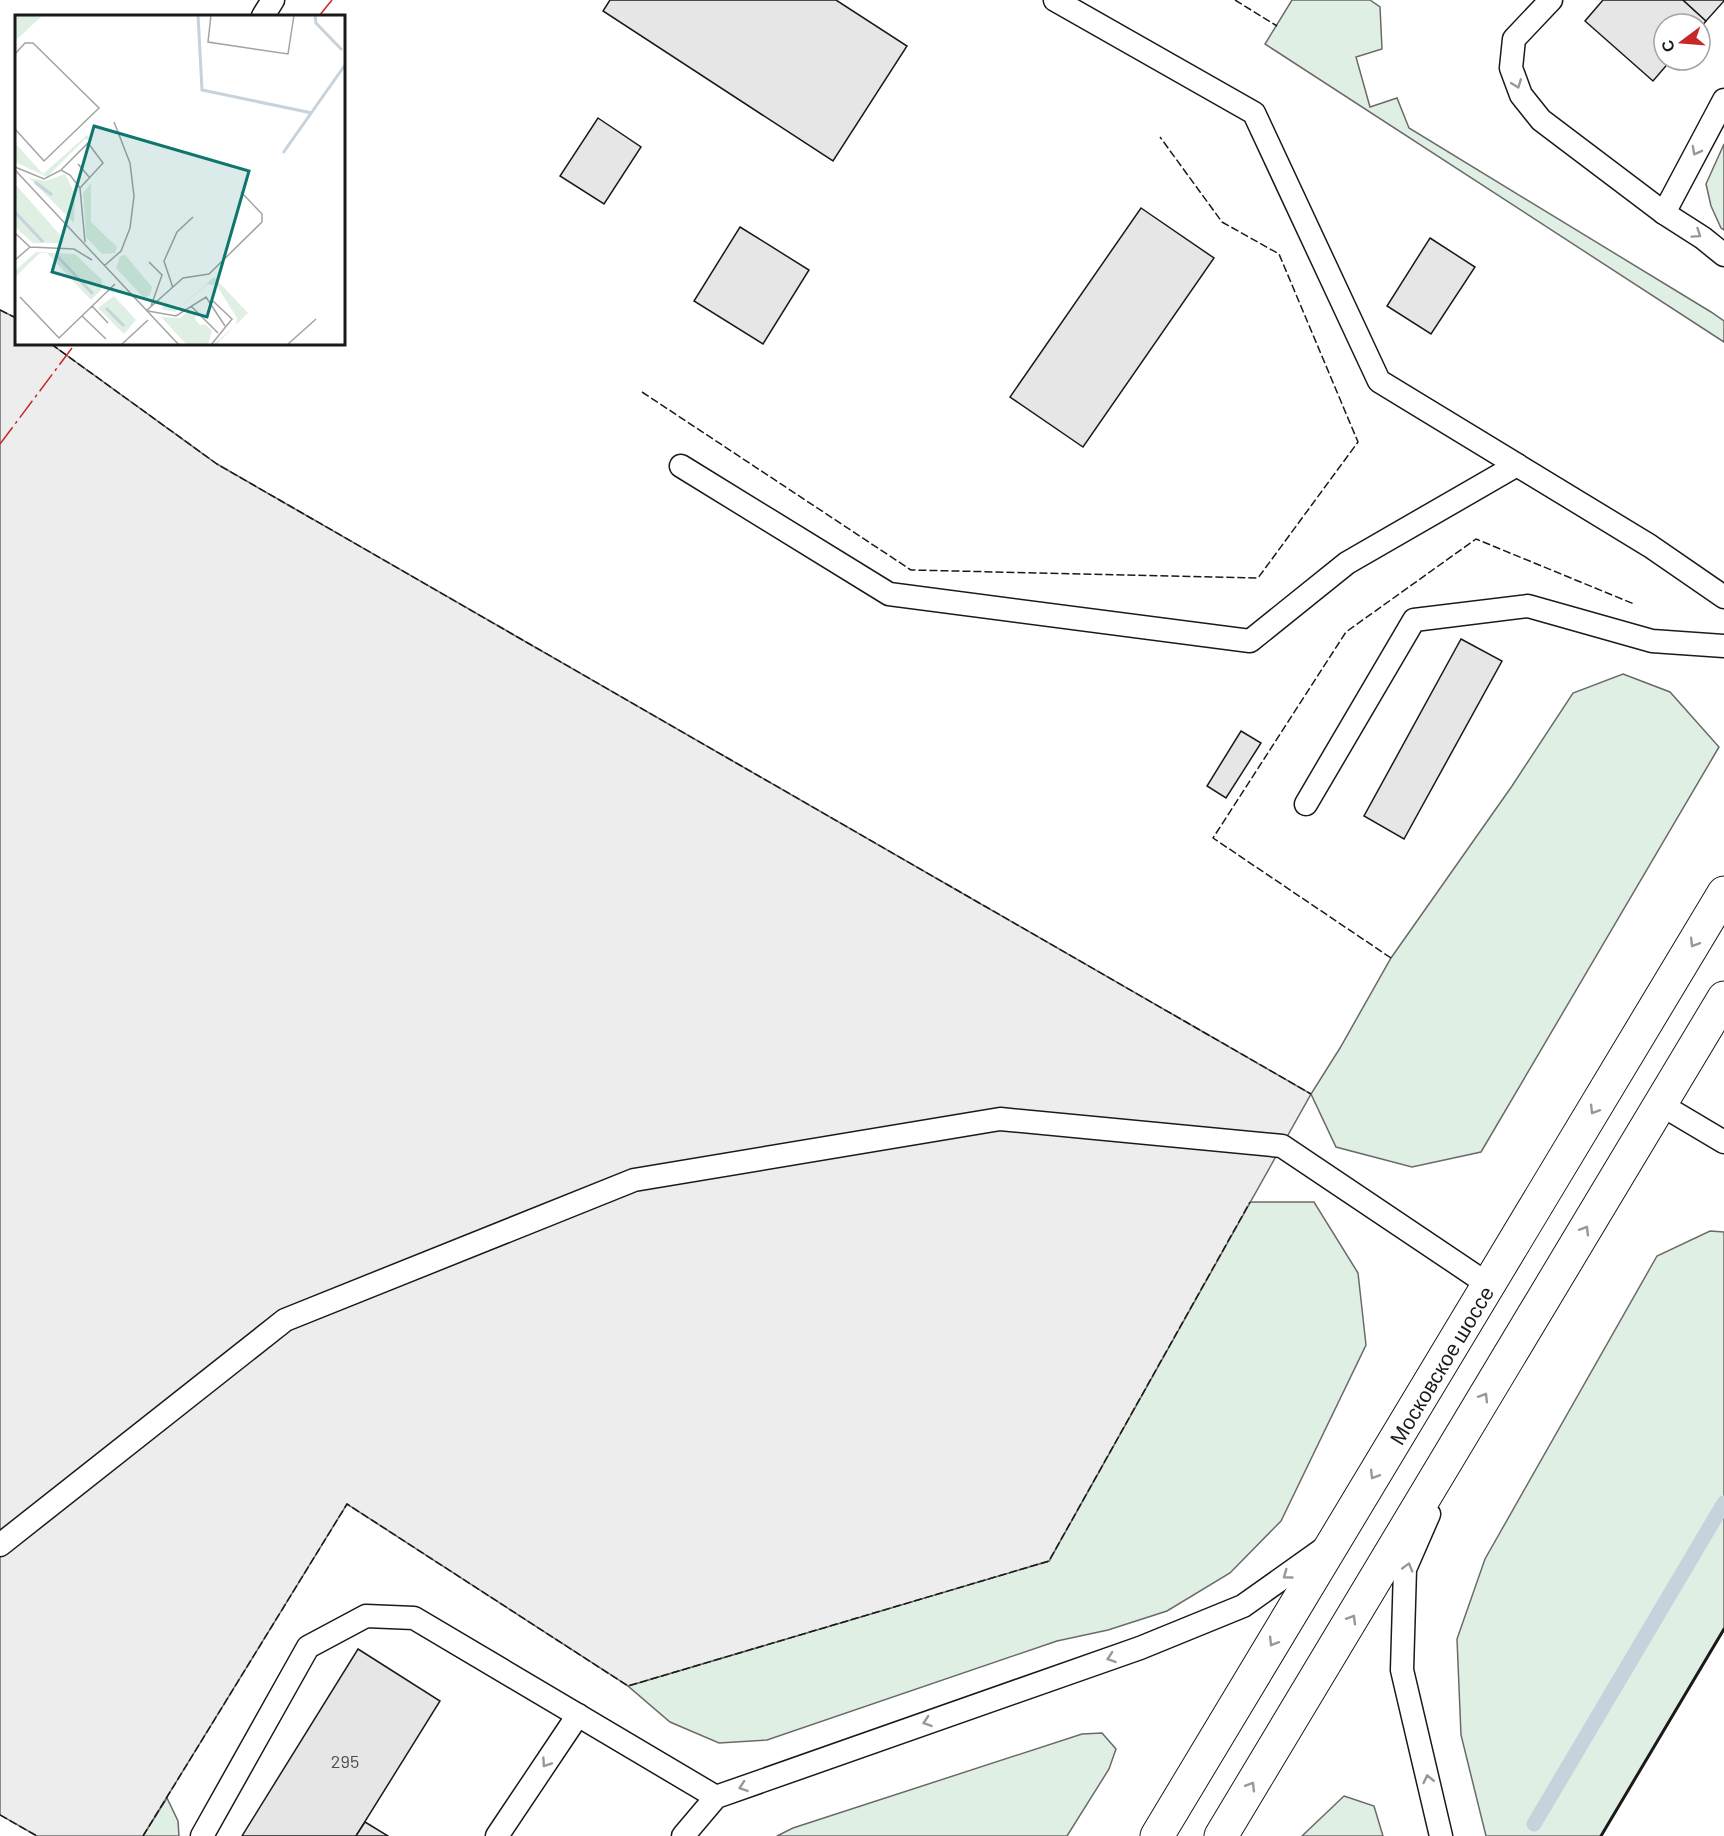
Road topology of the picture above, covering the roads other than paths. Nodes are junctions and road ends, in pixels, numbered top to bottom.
1 (273, 0) edge
2 (1054, 0) edge
3 (1532, 0) edge
4 (1551, 0) edge
5 (264, 15) edge
6 (1514, 39) junction
7 (1724, 100) edge
8 (1664, 213) junction
9 (1724, 255) edge
10 (1517, 465) junction
11 (681, 466) dead end
12 (1724, 597) edge
13 (1724, 646) edge
14 (1306, 804) dead end
15 (1724, 893) edge
16 (1724, 998) edge
17 (1660, 1104) junction
18 (1724, 1142) edge
19 (1489, 1285) junction
20 (1466, 1429) junction
21 (1334, 1541) junction
22 (0, 1545) edge
23 (578, 1715) junction
24 (716, 1797) junction
25 (202, 1836) edge
26 (497, 1836) edge
27 (683, 1836) edge
28 (1156, 1836) edge
29 (1221, 1836) edge
30 (1442, 1836) edge

1 - 5 lane
2 - 10 lane
3 - 6 lane
4 - 6 lane
6 -> 8 lane
7 -> 8 lane
8 -> 9 lane
10 - 11 lane
10 - 12 lane
13 - 14 lane
15 -> 19 highway, Московское шоссе
16 - 17 highway
17 - 18 lane
20 -> 17 highway
19 -> 21 highway, Московское шоссе
19 - 22 lane
29 -> 20 highway
30 -> 20 lane
21 -> 24 lane
21 -> 28 highway, Московское шоссе
23 - 24 lane
23 - 25 lane
23 -> 26 lane
24 - 27 lane

